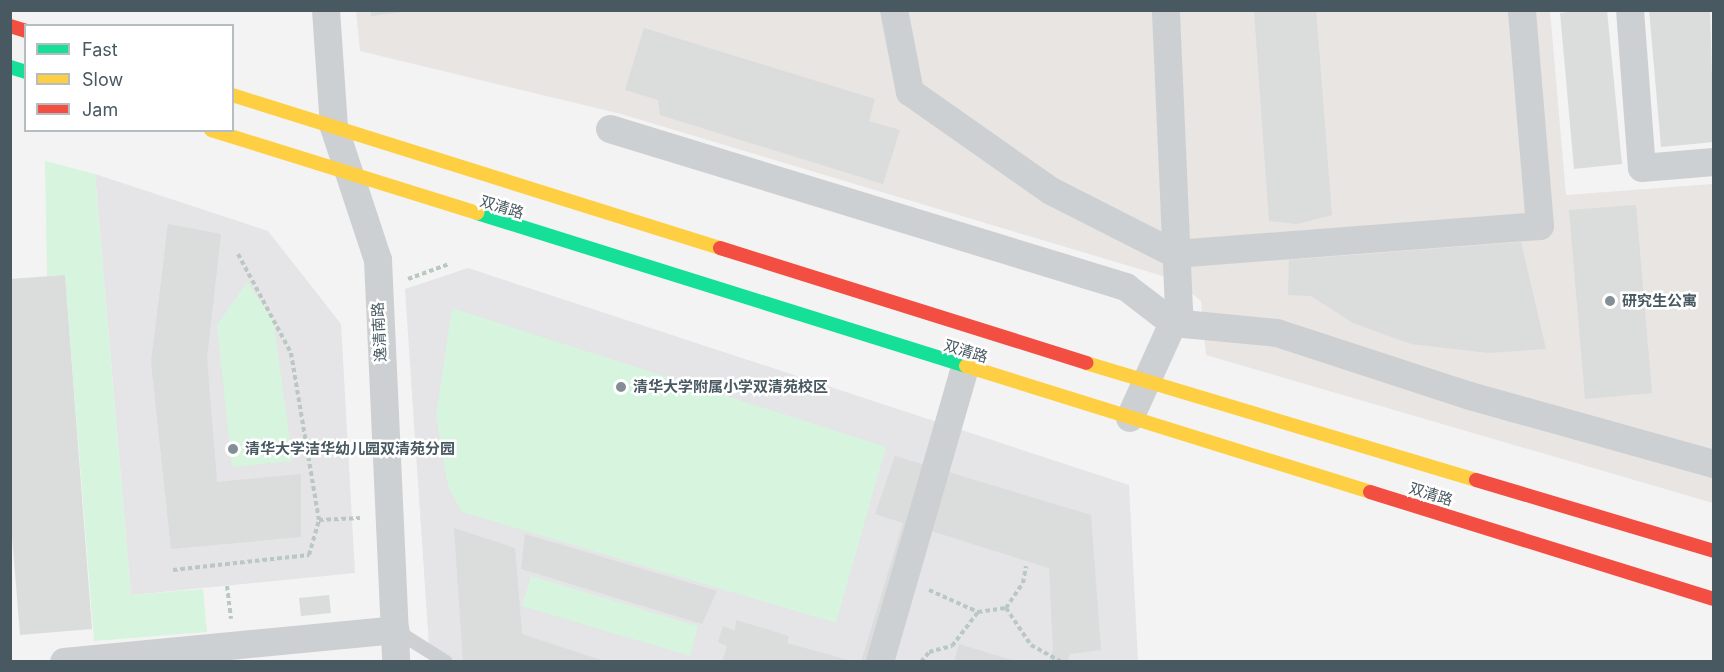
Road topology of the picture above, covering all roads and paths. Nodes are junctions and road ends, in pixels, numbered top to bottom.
1 (326, 10) edge
2 (894, 10) edge
3 (1166, 10) edge
4 (1522, 10) edge
5 (1630, 10) edge
6 (234, 96) edge
7 (334, 127) junction
8 (610, 129) dead end
9 (217, 132) edge
10 (1713, 162) edge
11 (347, 177) junction
12 (238, 254) dead end
13 (1175, 254) junction
14 (1173, 323) junction
15 (965, 368) junction
16 (1148, 380) junction
17 (1130, 418) junction
18 (1713, 464) edge
19 (360, 518) dead end
20 (319, 520) junction
21 (1713, 551) edge
22 (1026, 566) dead end
23 (173, 570) dead end
24 (902, 585) junction
25 (1713, 599) edge
26 (1006, 608) junction
27 (978, 612) junction
28 (394, 630) junction
29 (64, 662) edge
30 (396, 662) edge
31 (446, 662) edge
32 (880, 662) edge
33 (921, 662) edge
34 (1062, 662) edge

1 - 7 street, 逸清南路
2 - 13 street
3 - 13 street
4 - 13 street
5 - 10 street
6 - 7 main road, 双清路
7 - 11 street, 逸清南路
7 - 16 main road, 双清路
8 - 14 street
9 - 11 main road, 双清路
11 - 15 main road, 双清路
11 - 28 street, 逸清南路
12 - 20 path
13 - 14 street
14 - 16 street
14 - 18 street
15 - 17 main road, 双清路
15 - 24 street
16 - 17 street
16 - 21 main road, 双清路
17 - 25 main road, 双清路
19 - 20 path
20 - 23 path
22 - 26 path
24 - 27 path
24 - 32 street
26 - 27 path
26 - 34 path
27 - 33 path
28 - 29 street
28 - 30 street, 逸清南路
28 - 31 lane

